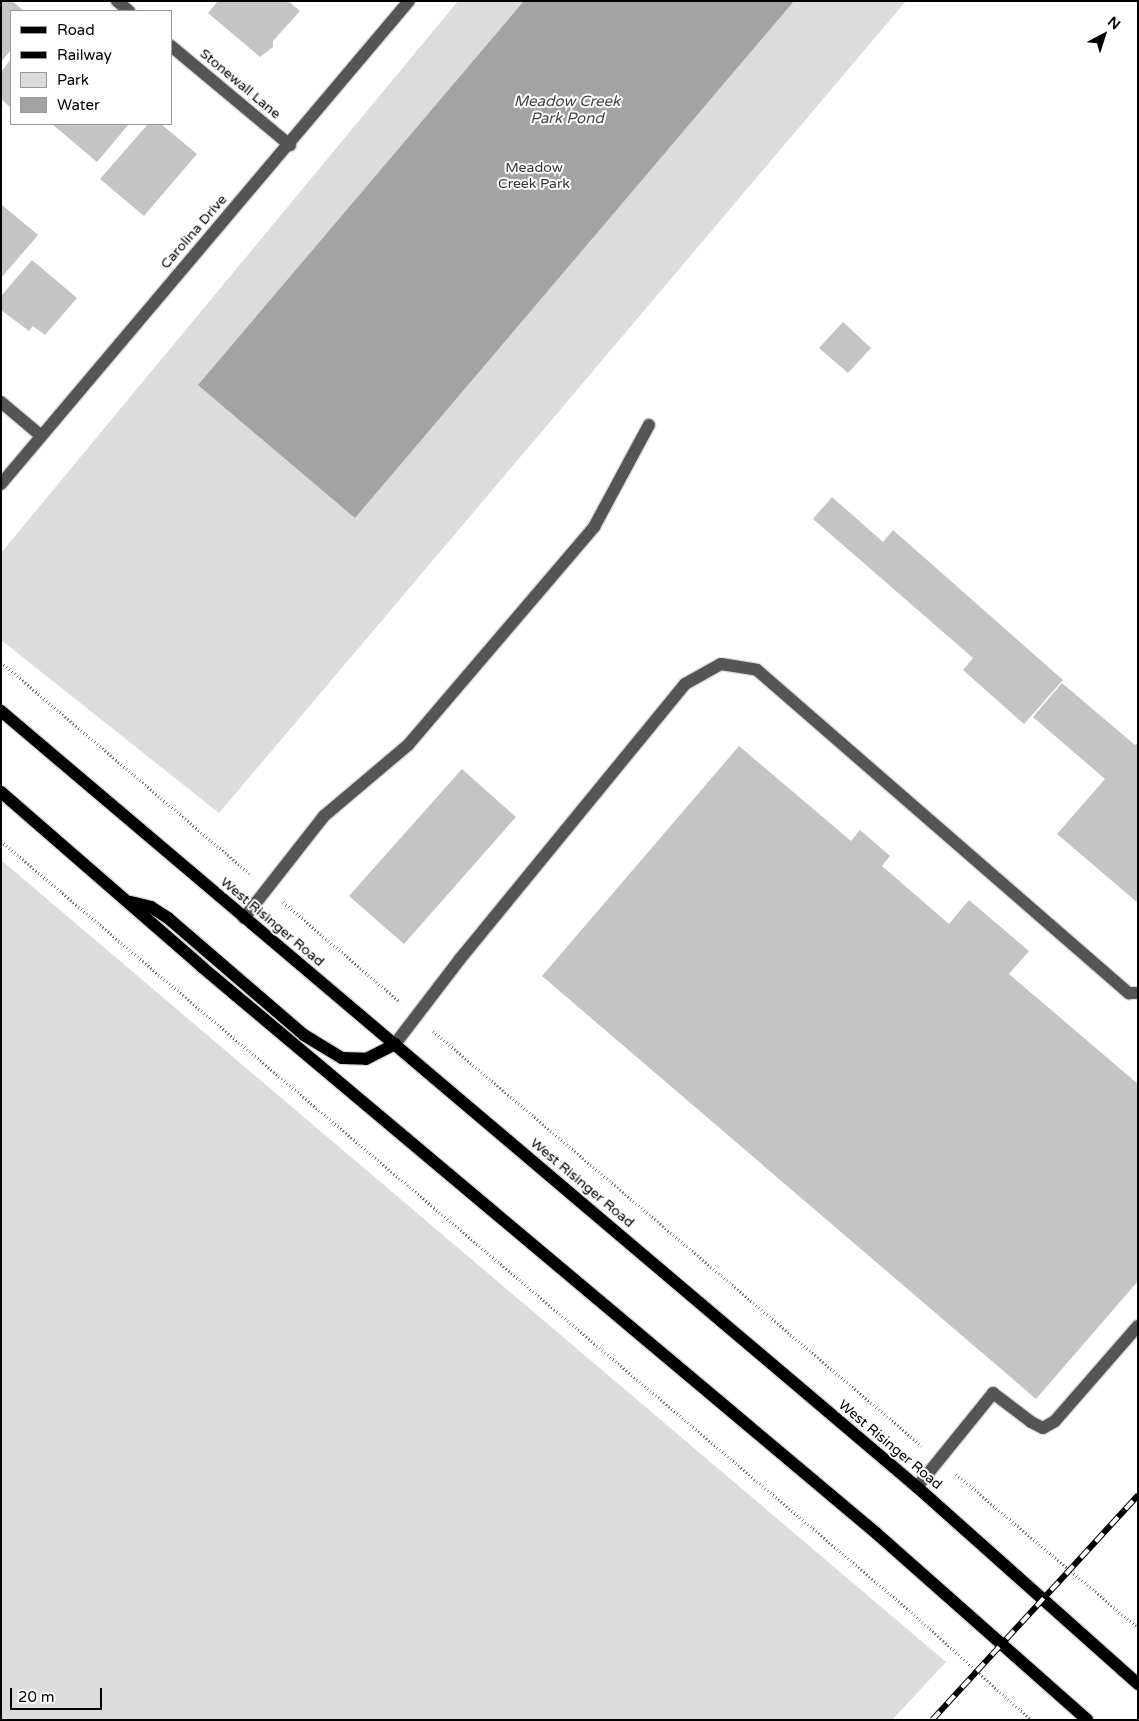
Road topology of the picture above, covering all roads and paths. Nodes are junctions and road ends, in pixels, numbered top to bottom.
1 (117, 1) edge
2 (409, 1) edge
3 (128, 10) edge
4 (172, 47) edge
5 (290, 145) junction
6 (1, 402) edge
7 (649, 425) dead end
8 (40, 435) junction
9 (1, 484) edge
10 (1, 662) edge
11 (1, 711) edge
12 (1, 792) edge
13 (1, 841) edge
14 (267, 889) junction
15 (128, 902) junction
16 (244, 918) junction
17 (1138, 993) edge
18 (416, 1016) junction
19 (394, 1044) junction
20 (1138, 1326) edge
21 (939, 1460) junction
22 (917, 1487) junction
23 (1138, 1628) edge
24 (1138, 1684) edge
25 (1031, 1720) edge
26 (1087, 1720) edge

1 - 3 street
2 - 5 street, Carolina Drive
4 - 5 street, Stonewall Lane
5 - 8 street, Carolina Drive
6 - 8 street
7 - 14 street
8 - 9 street, Carolina Drive
10 - 14 path
11 - 16 main road, West Risinger Road
12 - 15 main road
13 - 25 path
14 - 16 street
14 - 18 path
15 - 19 main road
15 - 26 main road
16 - 19 main road, West Risinger Road
17 - 18 street
18 - 19 street
18 - 21 path
19 - 22 main road, West Risinger Road
20 - 21 street
21 - 22 street
21 - 23 path
22 - 24 main road, West Risinger Road

